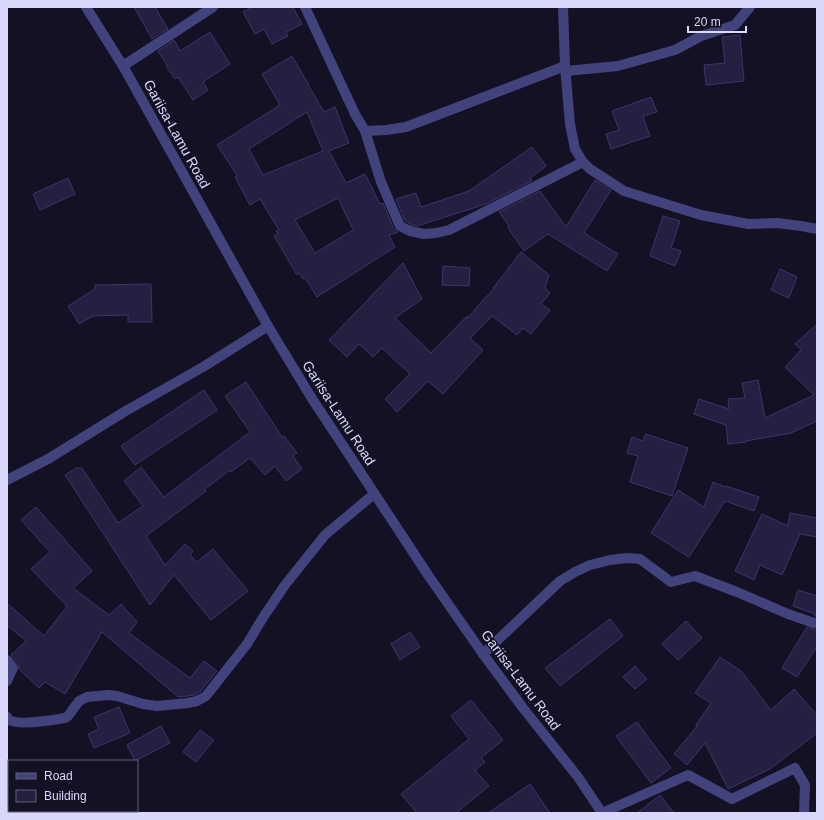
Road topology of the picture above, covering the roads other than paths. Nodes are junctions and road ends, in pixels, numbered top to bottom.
1 (86, 7) edge
2 (214, 7) edge
3 (305, 7) edge
4 (563, 7) edge
5 (750, 7) edge
6 (123, 66) junction
7 (566, 68) junction
8 (365, 131) junction
9 (583, 162) junction
10 (817, 229) edge
11 (268, 326) junction
12 (7, 480) edge
13 (374, 494) junction
14 (817, 623) edge
15 (483, 654) junction
16 (7, 660) edge
17 (7, 681) edge
18 (7, 717) edge
19 (602, 813) edge
20 (804, 813) edge

1 - 6 street, Gariisa-Lamu Road
2 - 6 street
3 - 8 street
4 - 7 street
5 - 7 street
6 - 11 street, Gariisa-Lamu Road
7 - 8 street
7 - 9 street
8 - 9 street
9 - 10 street
11 - 12 street
11 - 13 street, Gariisa-Lamu Road
13 - 15 street, Gariisa-Lamu Road
13 - 18 street
14 - 15 street
15 - 19 street, Gariisa-Lamu Road
16 - 17 street
19 - 20 street

